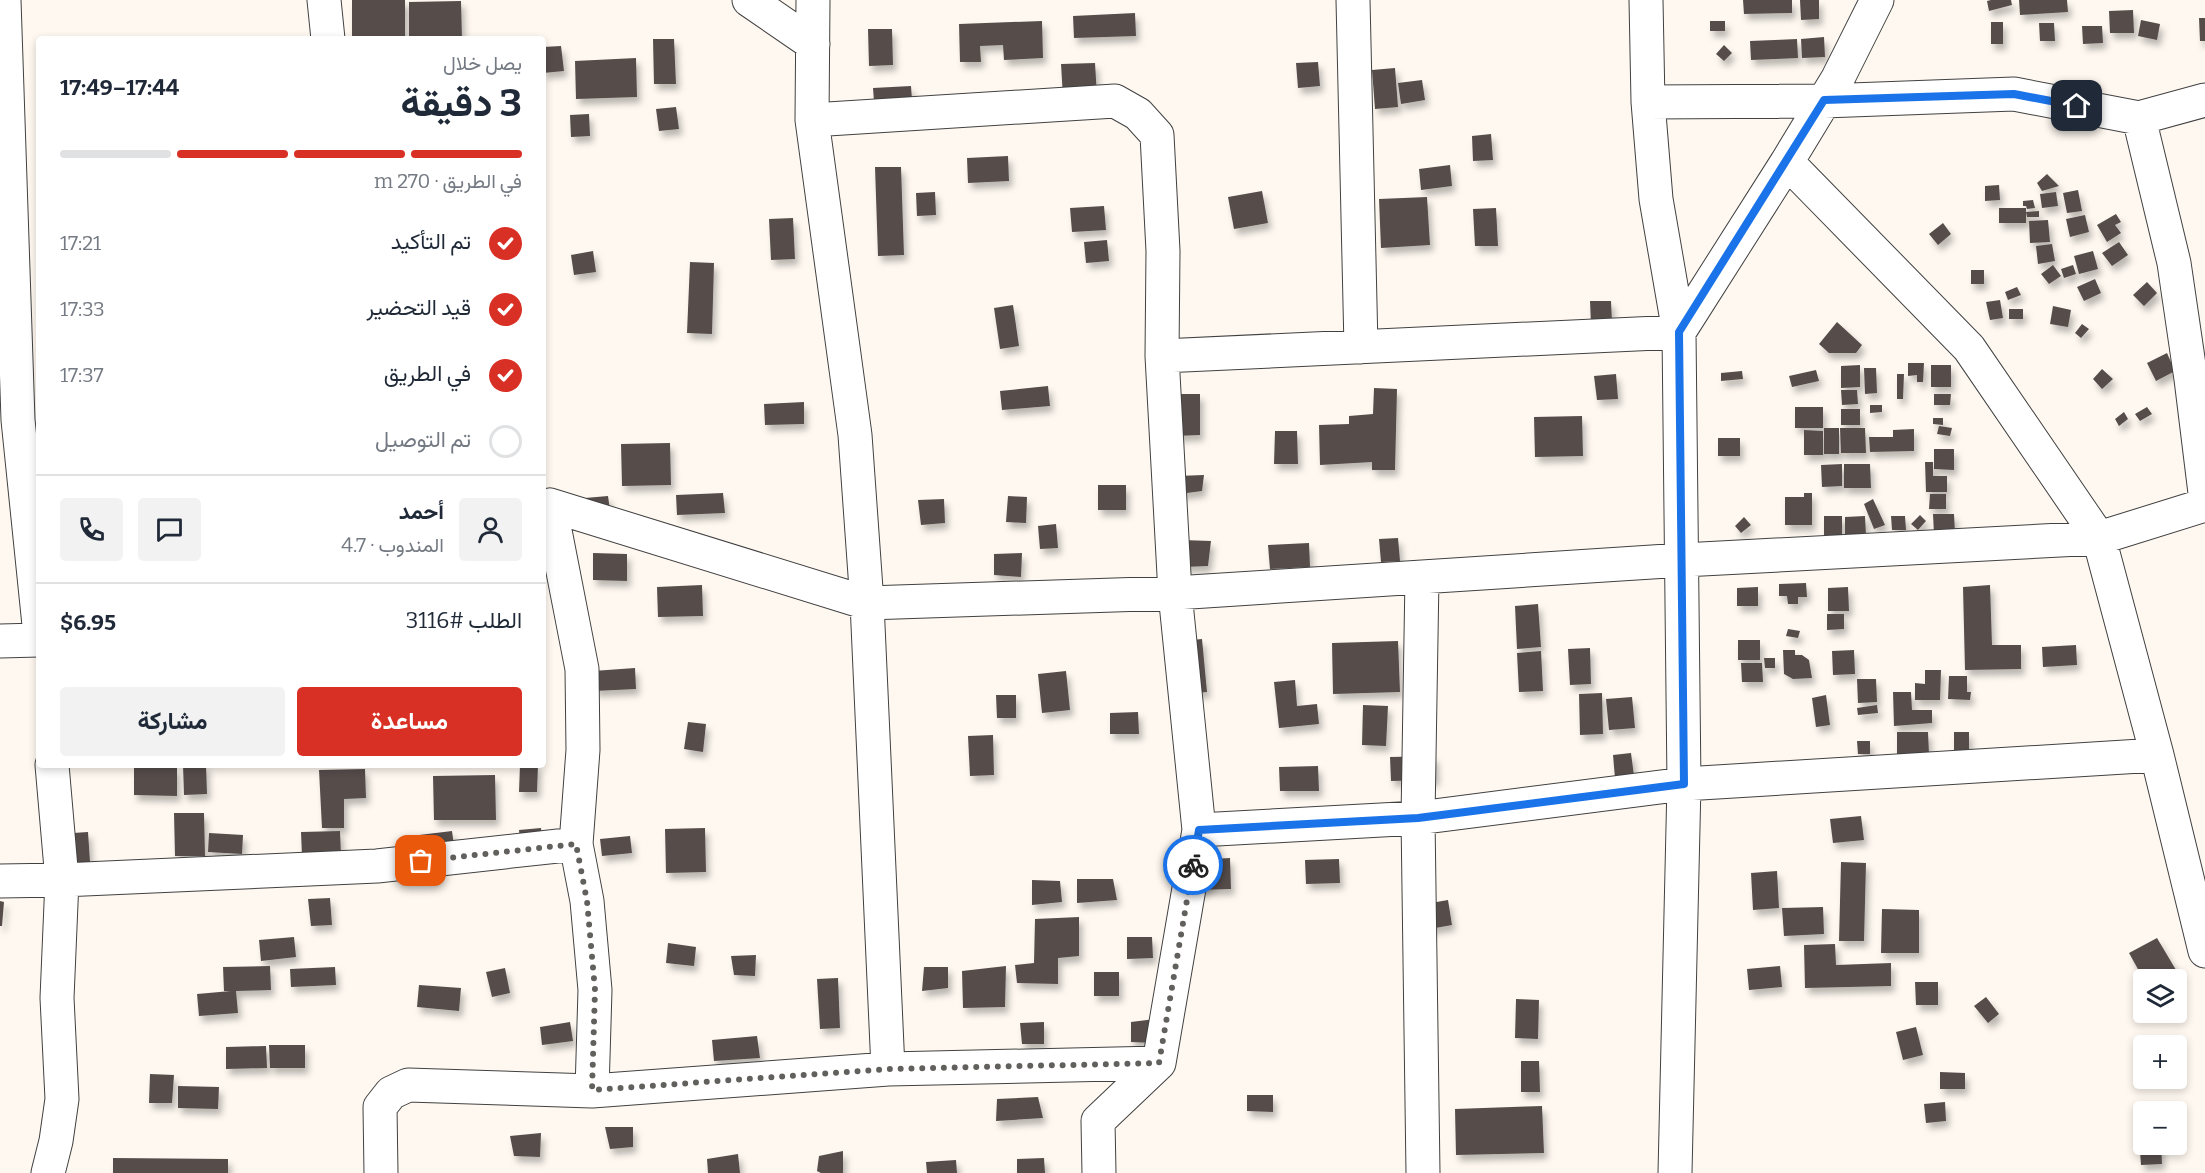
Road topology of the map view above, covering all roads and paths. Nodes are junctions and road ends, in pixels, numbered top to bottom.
1 (4, 0) edge
2 (324, 0) edge
3 (749, 0) edge
4 (813, 0) edge
5 (1353, 0) edge
6 (1646, 0) edge
7 (1877, 0) edge
8 (328, 36) edge
9 (813, 44) junction
10 (1824, 100) junction
11 (2205, 100) edge
12 (1648, 102) junction
13 (2139, 118) junction
14 (812, 120) junction
15 (1787, 162) junction
16 (1679, 332) junction
17 (1361, 347) junction
18 (1162, 356) junction
19 (19, 420) edge
20 (2205, 493) edge
21 (2205, 505) edge
22 (546, 509) edge
23 (2099, 538) junction
24 (1683, 560) junction
25 (1422, 577) junction
26 (1175, 593) junction
27 (36, 594) edge
28 (867, 603) junction
29 (36, 640) edge
30 (0, 641) edge
31 (2157, 755) junction
32 (52, 768) edge
33 (1684, 784) junction
34 (1418, 818) junction
35 (1199, 830) junction
36 (576, 844) junction
37 (62, 880) junction
38 (0, 881) edge
39 (2205, 951) edge
40 (1159, 1063) junction
41 (888, 1069) junction
42 (592, 1090) junction
43 (48, 1173) edge
44 (381, 1173) edge
45 (1099, 1173) edge
46 (1423, 1173) edge
47 (1675, 1173) edge

1 - 19 street
2 - 8 street
3 - 9 street
4 - 9 street
5 - 17 street
6 - 12 street
7 - 10 street
9 - 14 street
10 - 12 street
10 - 13 street
10 - 15 street
11 - 13 street
12 - 16 street
13 - 20 street
14 - 18 street
14 - 28 street
15 - 16 street
15 - 23 street
16 - 17 street
16 - 24 street
17 - 18 street
18 - 26 street
19 - 27 street
21 - 23 street
22 - 28 street
22 - 36 street
23 - 24 street
23 - 31 street
24 - 25 street
24 - 33 street
25 - 26 street
25 - 34 street
26 - 28 street
26 - 35 street
28 - 41 street
29 - 30 street
31 - 33 street
31 - 39 street
32 - 37 street
33 - 34 street
33 - 47 street
34 - 35 street
34 - 46 street
35 - 40 street
36 - 37 street
36 - 42 street
37 - 38 street
37 - 43 street
40 - 41 street
40 - 45 street
41 - 42 street
42 - 44 street

